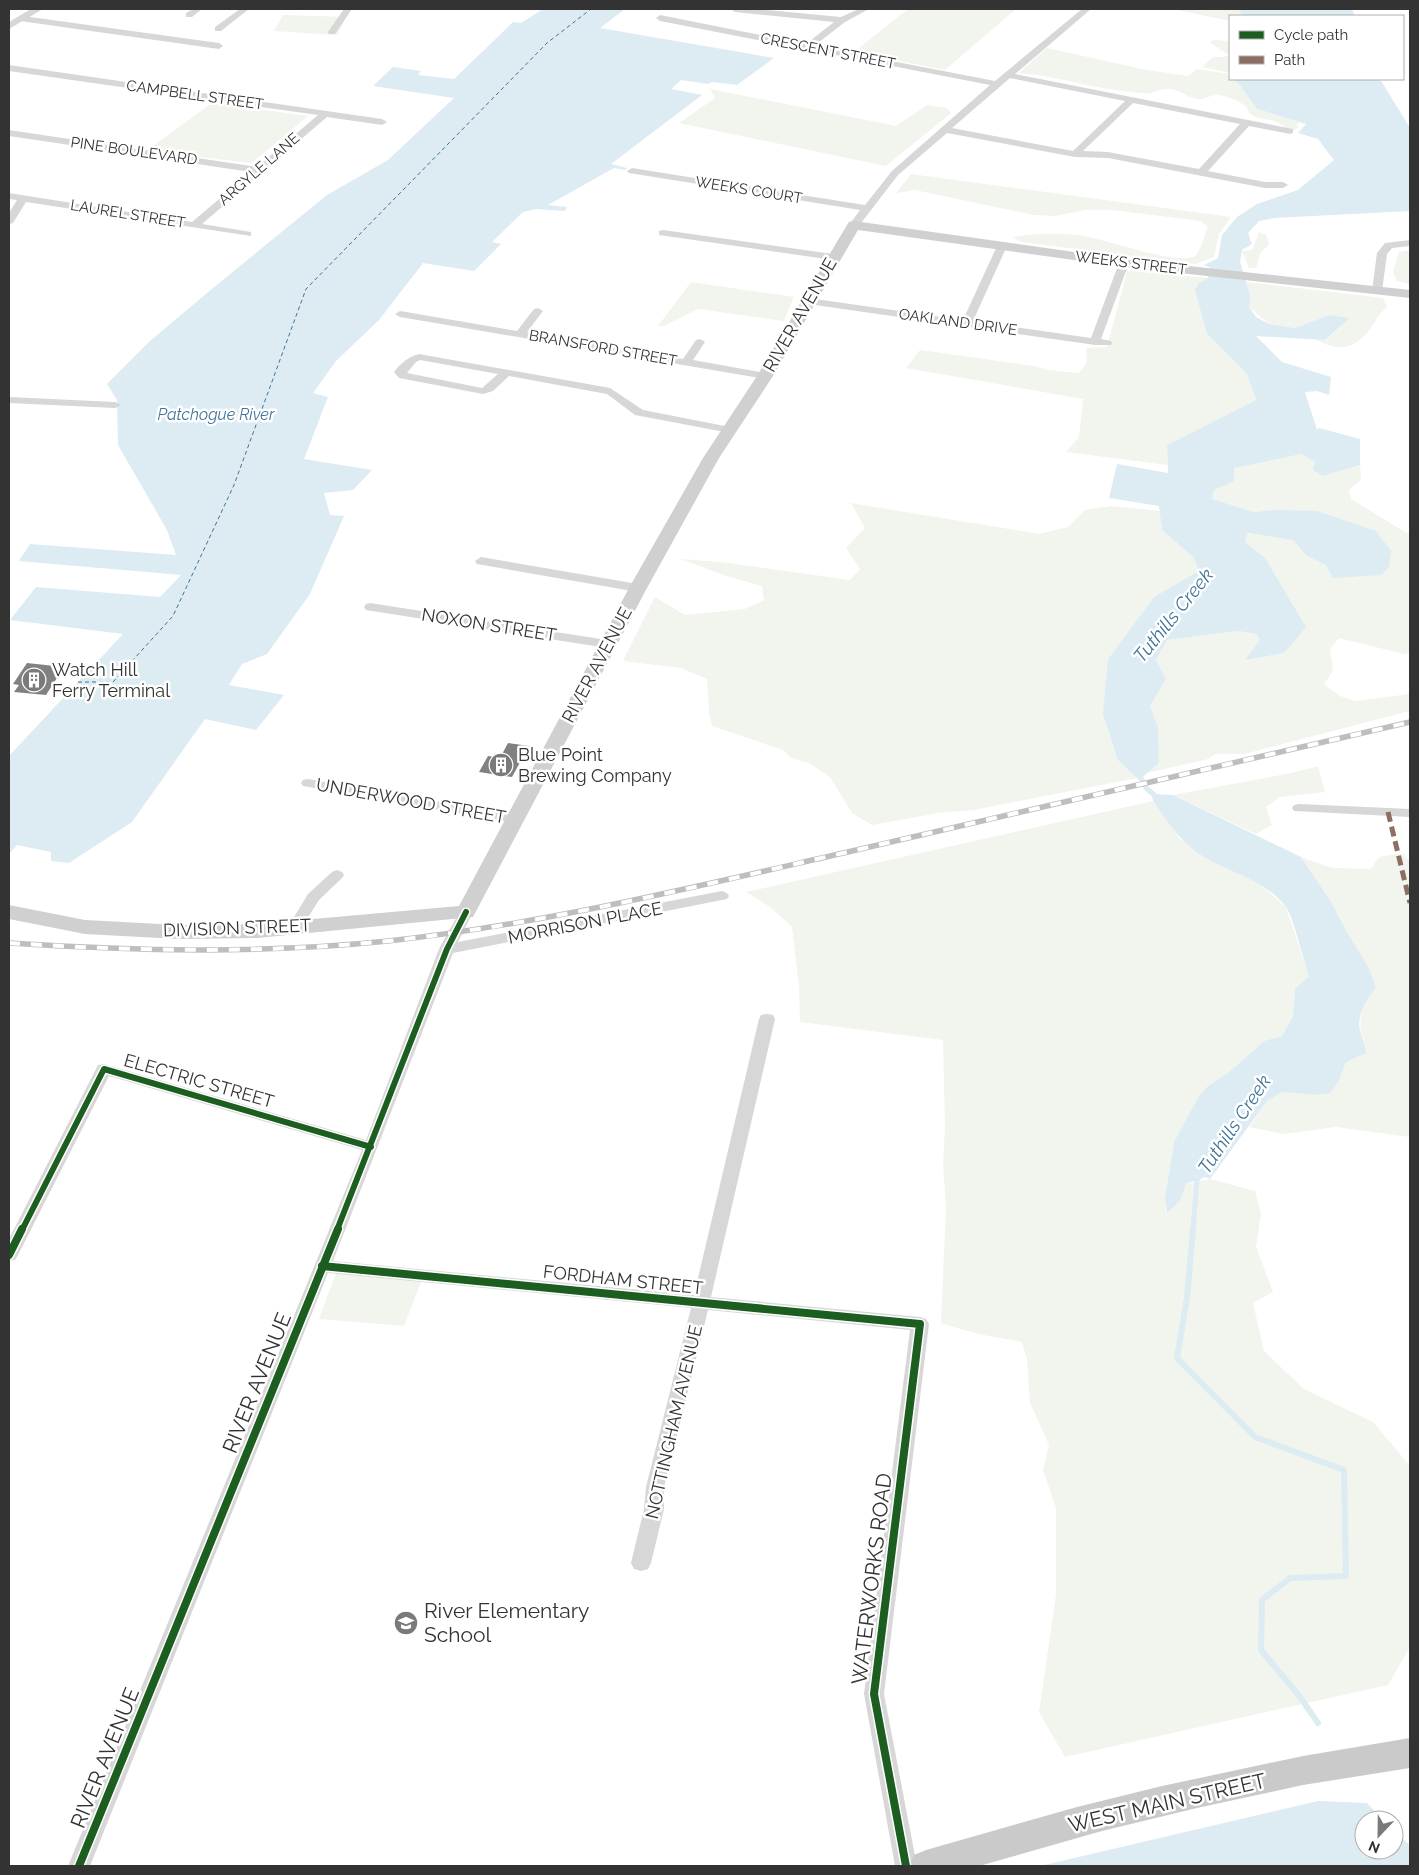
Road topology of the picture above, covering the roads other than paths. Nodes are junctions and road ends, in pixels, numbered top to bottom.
1 (38, 9) edge
2 (198, 9) edge
3 (245, 9) edge
4 (348, 9) edge
5 (735, 9) edge
6 (864, 9) edge
7 (1087, 9) edge
8 (669, 11) dead end
9 (189, 15) dead end
10 (23, 19) junction
11 (842, 20) junction
12 (9, 26) edge
13 (218, 29) dead end
14 (332, 32) dead end
15 (219, 46) dead end
16 (806, 47) junction
17 (9, 68) edge
18 (1008, 75) junction
19 (997, 84) junction
20 (1132, 99) junction
21 (324, 114) junction
22 (382, 122) dead end
23 (1246, 122) junction
24 (946, 130) junction
25 (1290, 131) dead end
26 (9, 133) edge
27 (1075, 154) junction
28 (258, 170) junction
29 (632, 171) dead end
30 (1200, 174) junction
31 (1283, 185) dead end
32 (9, 196) edge
33 (23, 198) junction
34 (865, 208) junction
35 (9, 221) edge
36 (195, 225) junction
37 (854, 225) junction
38 (664, 233) dead end
39 (247, 234) dead end
40 (1410, 243) edge
41 (1002, 246) junction
42 (834, 256) junction
43 (1124, 263) junction
44 (1377, 291) junction
45 (1410, 294) edge
46 (808, 301) junction
47 (538, 311) dead end
48 (400, 314) dead end
49 (967, 322) junction
50 (520, 334) junction
51 (700, 342) dead end
52 (1095, 342) junction
53 (1107, 343) dead end
54 (686, 362) junction
55 (506, 373) junction
56 (765, 376) junction
57 (9, 400) edge
58 (116, 406) dead end
59 (730, 430) junction
60 (481, 561) dead end
61 (638, 588) junction
62 (370, 606) dead end
63 (607, 644) junction
64 (308, 783) dead end
65 (1299, 808) dead end
66 (1410, 813) edge
67 (515, 819) junction
68 (336, 875) dead end
69 (722, 896) dead end
70 (9, 912) edge
71 (466, 912) junction
72 (295, 927) junction
73 (448, 950) junction
74 (767, 1019) dead end
75 (371, 1147) junction
76 (9, 1255) edge
77 (322, 1266) junction
78 (701, 1302) junction
79 (920, 1324) joint
80 (641, 1563) dead end
81 (1410, 1753) edge
82 (78, 1866) edge
83 (906, 1866) edge
84 (926, 1866) edge

1 - 10 street
2 - 9 street
3 - 13 street
4 - 14 street
5 - 11 street
6 - 11 street
7 - 18 street, RIVER AVENUE
8 - 16 street, CRESCENT STREET
10 - 12 street
10 - 15 street
11 - 16 street
16 - 19 street, CRESCENT STREET
17 - 21 street, CAMPBELL STREET
18 - 19 street, RIVER AVENUE
18 - 20 street
19 - 24 street, RIVER AVENUE
20 - 23 street
20 - 27 street
21 - 22 street, CAMPBELL STREET
21 - 28 street, ARGYLE LANE
23 - 25 street
23 - 30 street
24 - 27 street
24 - 34 street, RIVER AVENUE
26 - 28 street, PINE BOULEVARD
27 - 30 street
28 - 36 street, ARGYLE LANE
29 - 34 street, WEEKS COURT
30 - 31 street
32 - 33 street, LAUREL STREET
33 - 35 street
33 - 36 street, LAUREL STREET
34 - 37 street, RIVER AVENUE
36 - 39 street, LAUREL STREET
37 - 41 main road, WEEKS STREET
37 - 42 main road, RIVER AVENUE
38 - 42 street
40 - 44 street
41 - 43 main road, WEEKS STREET
41 - 49 street
42 - 46 main road, RIVER AVENUE
43 - 44 main road, WEEKS STREET
43 - 52 street
44 - 45 main road, WEEKS STREET
46 - 49 street, OAKLAND DRIVE
46 - 56 main road, RIVER AVENUE
47 - 50 street
48 - 50 street, BRANSFORD STREET
49 - 52 street, OAKLAND DRIVE
50 - 54 street, BRANSFORD STREET
51 - 54 street
52 - 53 street, OAKLAND DRIVE
54 - 56 street, BRANSFORD STREET
55 - 55 street
55 - 59 street
56 - 59 main road, RIVER AVENUE
57 - 58 street
59 - 61 main road, RIVER AVENUE
60 - 61 street
61 - 63 main road, RIVER AVENUE
62 - 63 street, NOXON STREET
63 - 67 main road, RIVER AVENUE
64 - 67 street, UNDERWOOD STREET
65 - 66 street
67 - 71 main road, RIVER AVENUE
68 - 72 street
69 - 73 street, MORRISON PLACE
70 - 72 main road, DIVISION STREET
71 - 72 main road, DIVISION STREET
71 - 73 street, RIVER AVENUE
73 - 75 street, RIVER AVENUE
74 - 78 street, NOTTINGHAM AVENUE
75 - 76 street, ELECTRIC STREET
75 - 77 street, RIVER AVENUE
77 - 78 street, FORDHAM STREET
77 - 82 street, RIVER AVENUE
78 - 79 street, FORDHAM STREET
78 - 80 street, NOTTINGHAM AVENUE
79 - 83 street, WATERWORKS ROAD
81 - 84 main road, WEST MAIN STREET

